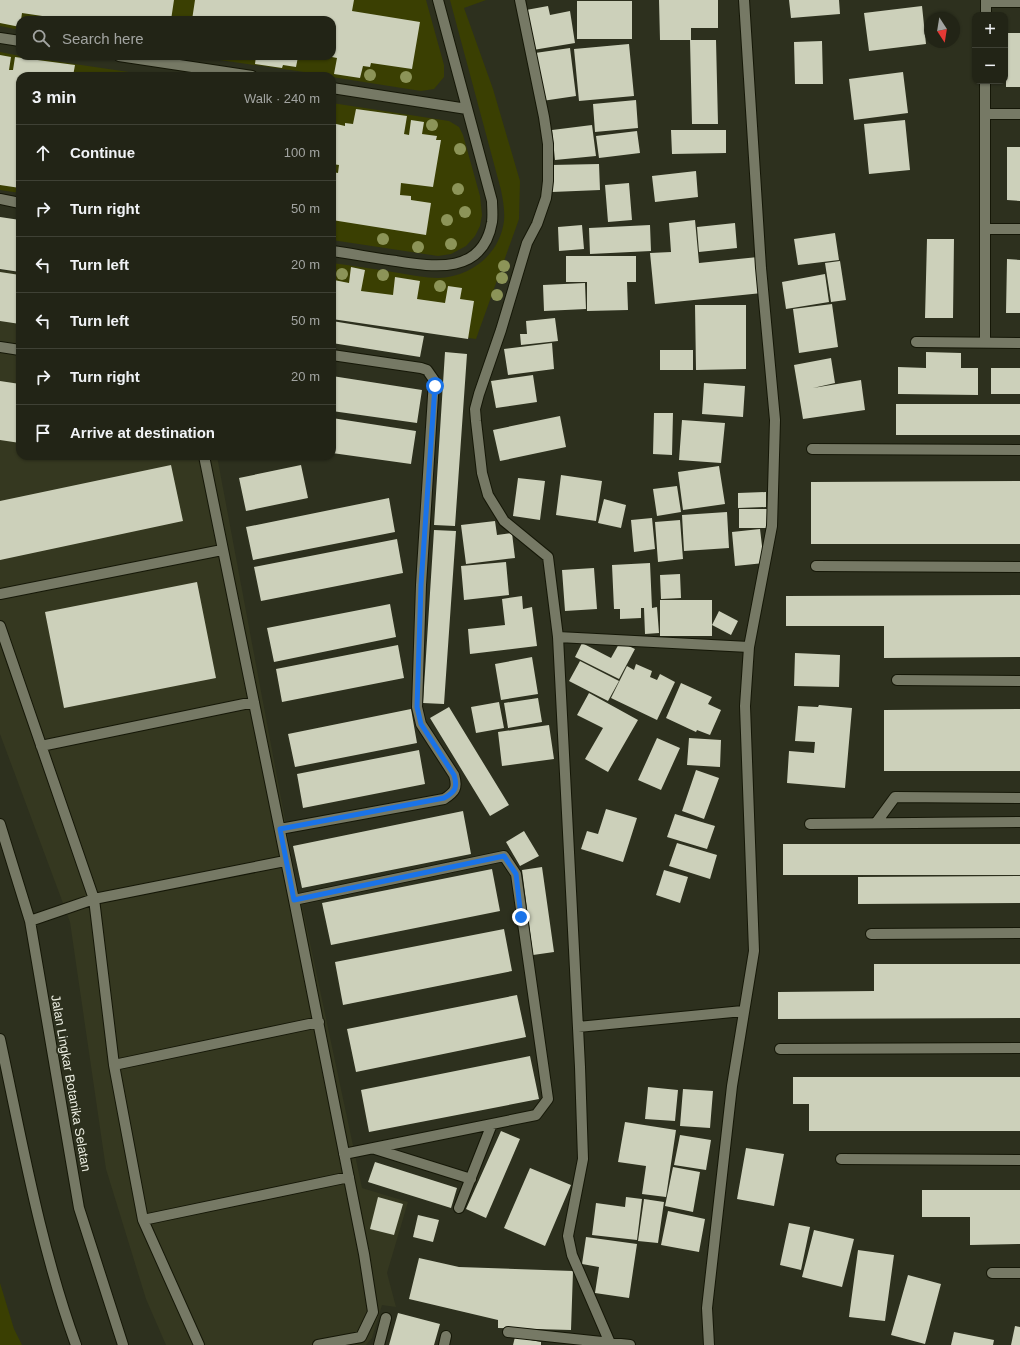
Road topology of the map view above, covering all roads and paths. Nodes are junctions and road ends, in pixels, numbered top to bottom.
1 (438, 0) edge
2 (520, 0) edge
3 (744, 0) edge
4 (986, 1) edge
5 (1020, 2) edge
6 (986, 12) edge
7 (0, 38) edge
8 (16, 40) edge
9 (146, 60) edge
10 (225, 72) edge
11 (985, 84) edge
12 (336, 89) edge
13 (467, 109) junction
14 (985, 114) junction
15 (1020, 114) edge
16 (0, 199) edge
17 (16, 202) edge
18 (985, 228) junction
19 (1020, 229) edge
20 (336, 252) edge
21 (916, 342) dead end
22 (985, 342) junction
23 (1020, 343) edge
24 (0, 347) edge
25 (16, 349) edge
26 (336, 356) edge
27 (812, 449) dead end
28 (1020, 450) edge
29 (205, 460) edge
30 (222, 550) junction
31 (816, 566) dead end
32 (1020, 567) edge
33 (0, 594) edge
34 (0, 626) edge
35 (558, 637) junction
36 (749, 647) junction
37 (897, 680) dead end
38 (1020, 681) edge
39 (254, 702) junction
40 (41, 746) junction
41 (1020, 798) edge
42 (1020, 822) edge
43 (876, 823) junction
44 (0, 824) edge
45 (810, 824) dead end
46 (280, 829) junction
47 (285, 862) junction
48 (94, 900) junction
49 (294, 900) junction
50 (30, 921) junction
51 (1020, 933) edge
52 (871, 934) dead end
53 (743, 1011) junction
54 (319, 1022) junction
55 (578, 1027) junction
56 (0, 1039) edge
57 (1020, 1048) edge
58 (780, 1049) dead end
59 (114, 1065) junction
60 (492, 1124) junction
61 (373, 1149) junction
62 (344, 1154) junction
63 (841, 1159) dead end
64 (1020, 1160) edge
65 (349, 1177) junction
66 (470, 1179) junction
67 (459, 1208) dead end
68 (143, 1220) junction
69 (992, 1273) dead end
70 (1020, 1273) edge
71 (386, 1318) dead end
72 (508, 1332) dead end
73 (610, 1343) junction
74 (324, 1344) edge
75 (76, 1345) edge
76 (122, 1345) edge
77 (199, 1345) edge
78 (379, 1345) edge
79 (630, 1345) edge
80 (709, 1345) edge

1 - 13 street
2 - 35 street
3 - 36 street
4 - 5 street
4 - 6 street
7 - 8 street
9 - 10 street
11 - 14 street
12 - 13 street
13 - 20 street
14 - 15 street
14 - 18 street
16 - 17 street
18 - 19 street
18 - 22 street
21 - 22 street
22 - 23 street
24 - 25 street
26 - 46 street
27 - 28 street
29 - 30 street
30 - 33 street
30 - 39 street
31 - 32 street
34 - 40 street
35 - 36 street
35 - 55 street
36 - 53 street
37 - 38 street
39 - 40 street
39 - 46 street
40 - 48 street
41 - 43 street
42 - 43 street
43 - 45 street
44 - 50 street, Jalan Lingkar Botanika Selatan
46 - 47 street
47 - 48 street
47 - 49 street
48 - 50 street
48 - 59 street
49 - 54 street
49 - 60 street
50 - 76 street, Jalan Lingkar Botanika Selatan
51 - 52 street
53 - 55 street
53 - 80 street
54 - 59 street
54 - 62 street
55 - 73 street
56 - 75 street
57 - 58 street
59 - 68 street
60 - 61 street
60 - 66 street
61 - 62 street
61 - 66 street
62 - 65 street
63 - 64 street
65 - 68 street
65 - 74 street
66 - 67 street
68 - 77 street
69 - 70 street
71 - 78 street
72 - 73 street
73 - 79 street

